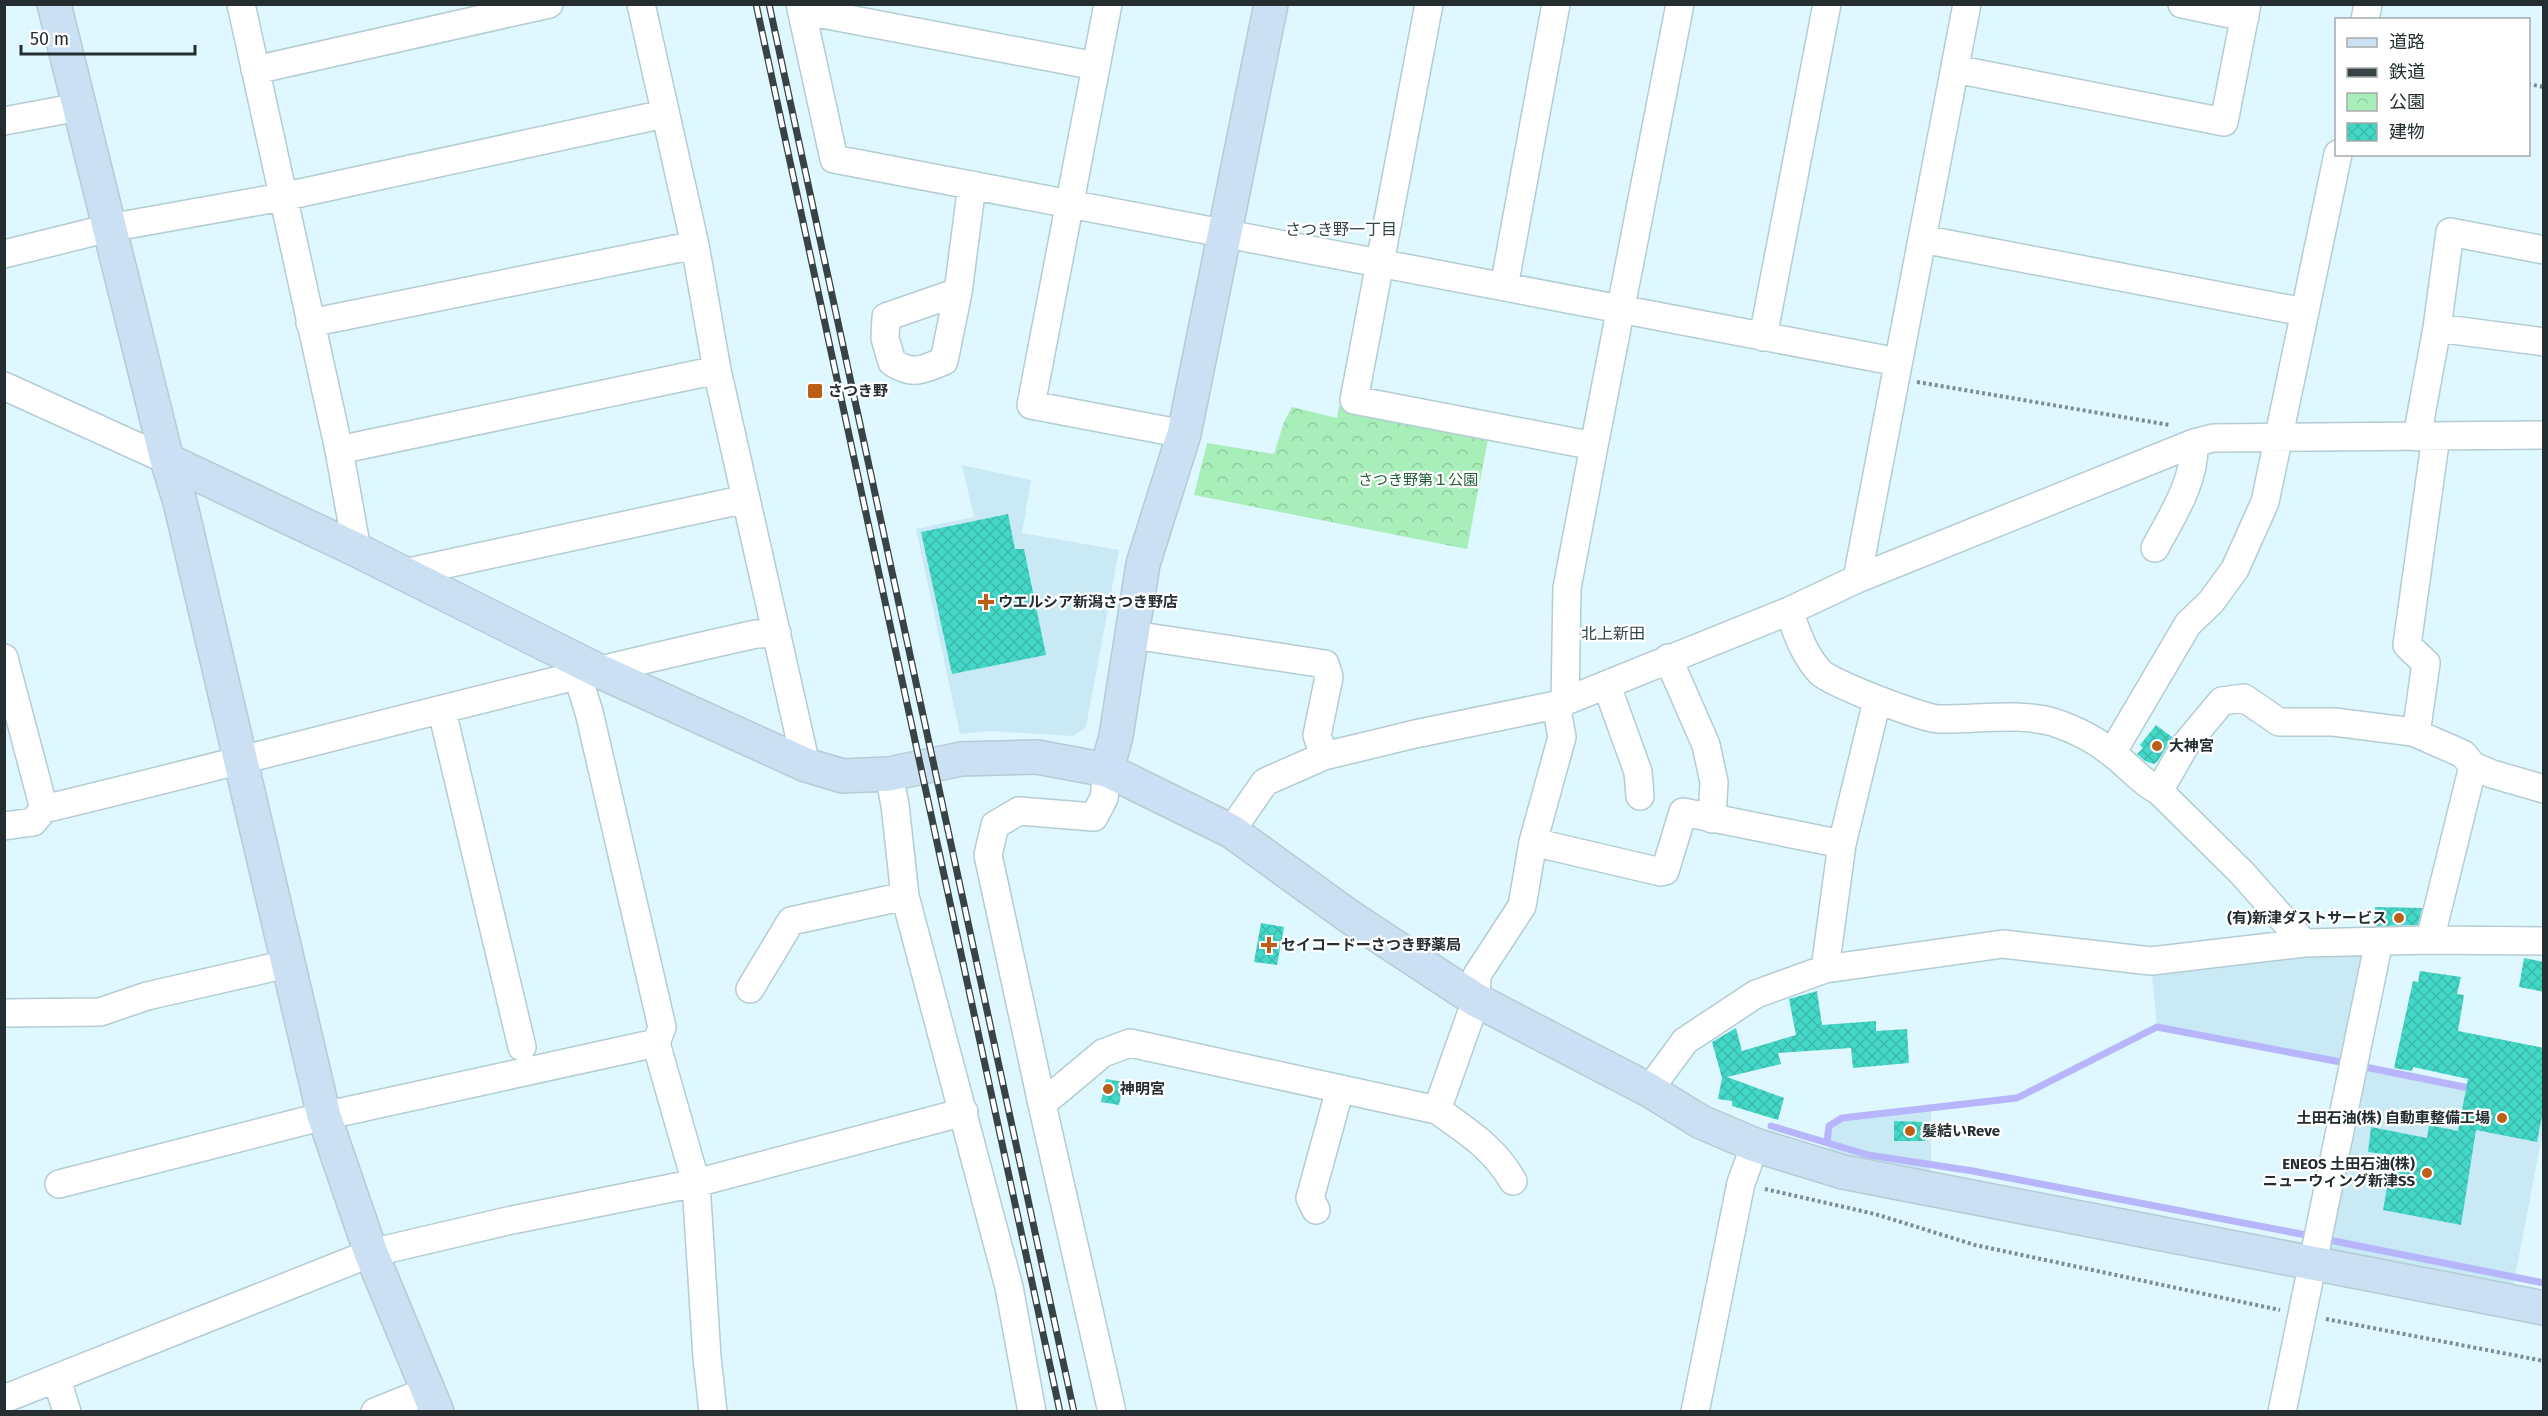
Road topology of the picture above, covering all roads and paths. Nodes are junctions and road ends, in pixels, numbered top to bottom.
1 (54, 4) edge
2 (241, 4) edge
3 (549, 4) edge
4 (641, 4) edge
5 (1108, 4) edge
6 (1271, 4) edge
7 (1429, 4) edge
8 (1556, 4) edge
9 (1680, 4) edge
10 (1827, 4) edge
11 (1967, 4) edge
12 (2182, 4) edge
13 (801, 7) edge
14 (2246, 11) edge
15 (1096, 66) junction
16 (1955, 69) junction
17 (255, 70) junction
18 (79, 106) junction
19 (664, 114) junction
20 (4, 121) edge
21 (2338, 156) edge
22 (972, 185) junction
23 (282, 197) junction
24 (1070, 204) junction
25 (109, 228) junction
26 (1225, 233) junction
27 (1922, 238) junction
28 (695, 245) junction
29 (2544, 250) edge
30 (4, 254) edge
31 (1380, 263) junction
32 (1504, 287) junction
33 (958, 292) dead end
34 (1620, 309) junction
35 (2304, 312) junction
36 (310, 323) junction
37 (2437, 328) junction
38 (1763, 336) junction
39 (2544, 342) edge
40 (1898, 362) junction
41 (717, 370) junction
42 (4, 386) edge
43 (1184, 434) junction
44 (2544, 435) edge
45 (2427, 436) junction
46 (2277, 439) junction
47 (2194, 443) junction
48 (1594, 446) junction
49 (339, 450) junction
50 (167, 460) junction
51 (746, 500) junction
52 (2155, 548) dead end
53 (357, 550) junction
54 (400, 574) junction
55 (1857, 579) junction
56 (1789, 611) junction
57 (777, 633) junction
58 (1133, 635) junction
59 (4, 658) edge
60 (1668, 658) junction
61 (589, 674) junction
62 (1607, 686) junction
63 (1877, 700) junction
64 (1561, 704) junction
65 (442, 711) junction
66 (2413, 732) junction
67 (2112, 753) junction
68 (1324, 756) junction
69 (241, 761) junction
70 (806, 765) junction
71 (2473, 766) junction
72 (1107, 770) junction
73 (889, 774) junction
74 (2544, 789) edge
75 (2159, 791) junction
76 (1640, 796) dead end
77 (44, 809) junction
78 (1712, 819) junction
79 (4, 826) edge
80 (1231, 831) junction
81 (1533, 842) junction
82 (1842, 844) junction
83 (906, 896) junction
84 (2430, 940) junction
85 (2379, 941) junction
86 (2544, 941) edge
87 (2304, 943) junction
88 (287, 964) junction
89 (1825, 969) junction
90 (750, 989) dead end
91 (1476, 1000) junction
92 (4, 1013) edge
93 (656, 1043) junction
94 (522, 1047) dead end
95 (1340, 1089) junction
96 (1648, 1090) junction
97 (1042, 1104) junction
98 (1437, 1110) junction
99 (964, 1112) junction
100 (324, 1116) junction
101 (1755, 1145) junction
102 (1513, 1181) dead end
103 (696, 1183) junction
104 (1741, 1183) junction
105 (60, 1184) dead end
106 (1316, 1210) dead end
107 (370, 1253) junction
108 (2311, 1262) junction
109 (2544, 1308) edge
110 (2300, 1314) junction
111 (2544, 1361) edge
112 (57, 1380) junction
113 (4, 1399) edge
114 (432, 1401) edge
115 (66, 1412) edge
116 (375, 1412) edge
117 (713, 1412) edge
118 (1032, 1412) edge
119 (1112, 1412) edge
120 (1695, 1412) edge
121 (2282, 1412) edge

1 - 18 street
2 - 17 street
3 - 17 street
4 - 19 street
5 - 15 street
6 - 26 street
7 - 31 street
8 - 32 street
9 - 34 street
10 - 38 street
11 - 16 street
12 - 14 street
13 - 15 street
13 - 22 street
14 - 16 street
15 - 24 street
16 - 27 street
17 - 23 street
18 - 20 street
18 - 25 street
19 - 23 street
19 - 28 street
21 - 35 street
22 - 24 street
22 - 33 street
23 - 25 street
23 - 36 street
24 - 26 street
24 - 43 street
25 - 30 street
25 - 50 street
26 - 31 street
26 - 43 street
27 - 35 street
27 - 40 street
28 - 36 street
28 - 41 street
29 - 37 street
31 - 32 street
31 - 48 street
32 - 34 street
34 - 38 street
34 - 48 street
35 - 46 street
36 - 49 street
37 - 39 street
37 - 45 street
38 - 40 street
40 - 47 path
40 - 55 street
41 - 49 street
41 - 51 street
42 - 50 street
43 - 58 street
44 - 45 street
45 - 46 street
45 - 66 street
46 - 47 street
46 - 67 street
47 - 52 street
47 - 55 street
48 - 64 street
49 - 53 street
50 - 53 street
50 - 69 street
51 - 54 street
51 - 57 street
53 - 54 street
54 - 61 street
55 - 56 street
56 - 60 street
56 - 63 street
57 - 61 street
57 - 70 street
58 - 68 street
58 - 72 street
59 - 77 street
60 - 62 street
60 - 78 street
61 - 65 street
61 - 70 street
61 - 93 street
62 - 64 street
62 - 76 street
63 - 67 street
63 - 82 street
64 - 68 street
64 - 81 street
65 - 69 street
65 - 94 street
66 - 71 street
66 - 75 street
67 - 75 street
68 - 80 street
69 - 77 street
69 - 88 street
70 - 73 street
71 - 74 street
71 - 84 street
72 - 73 street
72 - 80 street
72 - 97 street
73 - 83 street
75 - 87 street
77 - 79 street
78 - 81 street
78 - 82 street
80 - 91 street
81 - 91 street
82 - 89 street
83 - 90 street
83 - 99 street
84 - 85 street
84 - 86 street
85 - 87 street
85 - 108 street
87 - 89 street
88 - 92 street
88 - 100 street
89 - 96 street
91 - 96 street
91 - 98 street
93 - 100 street
93 - 103 street
95 - 97 street
95 - 98 street
95 - 106 street
96 - 101 street
97 - 119 street
98 - 102 street
99 - 103 street
99 - 118 street
100 - 105 street
100 - 107 street
101 - 104 street
101 - 108 street
103 - 107 street
103 - 117 street
104 - 110 path
104 - 120 street
107 - 112 street
107 - 114 street
108 - 109 street
108 - 110 street
110 - 111 path
110 - 121 street
112 - 113 street
112 - 115 street
114 - 116 street

